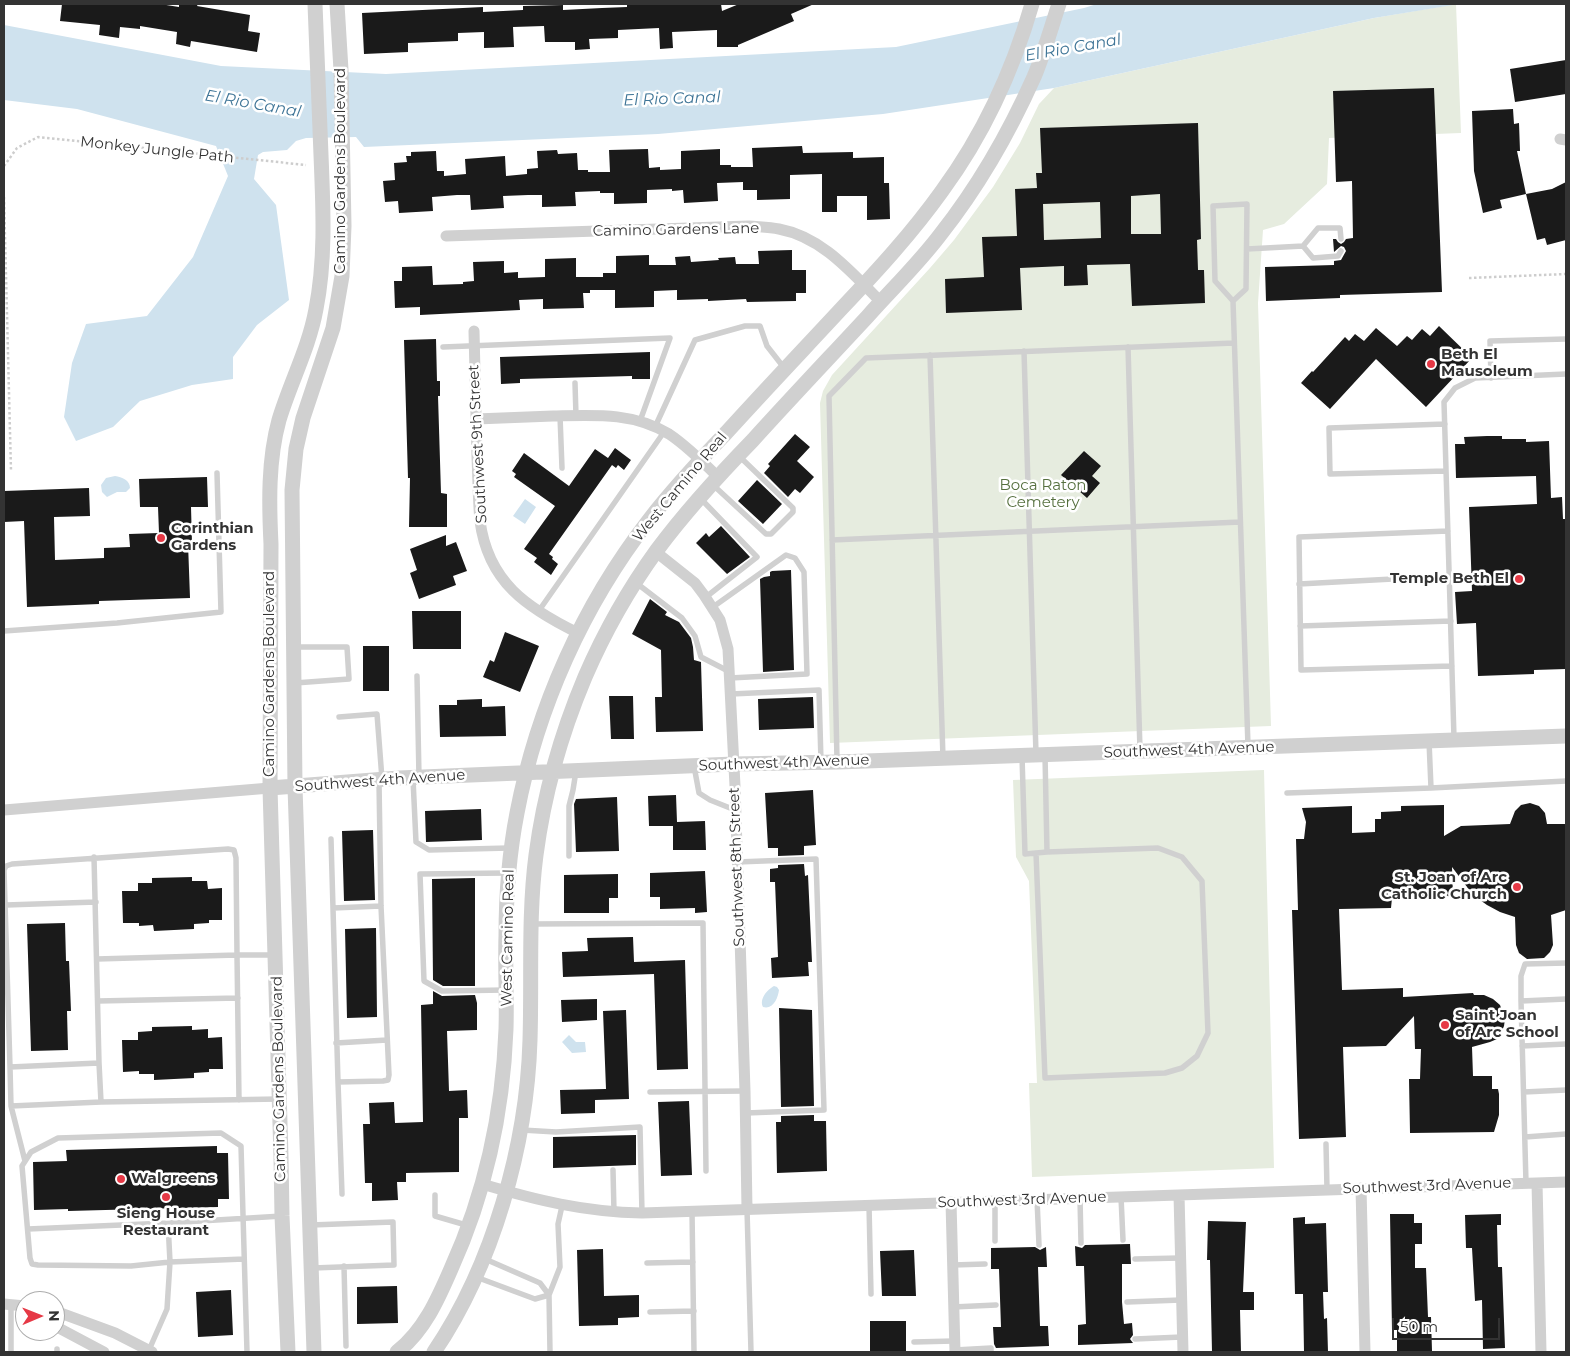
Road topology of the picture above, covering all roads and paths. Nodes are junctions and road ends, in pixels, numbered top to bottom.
1 (315, 4) edge
2 (337, 4) edge
3 (1056, 6) edge
4 (1031, 9) edge
5 (321, 161) junction
6 (4, 166) edge
7 (4, 197) edge
8 (446, 236) dead end
9 (1341, 239) dead end
10 (323, 246) junction
11 (1303, 246) junction
12 (344, 247) junction
13 (1247, 249) junction
14 (1341, 251) dead end
15 (1566, 274) edge
16 (1469, 278) dead end
17 (864, 285) junction
18 (1233, 301) junction
19 (881, 302) junction
20 (474, 331) dead end
21 (1566, 339) edge
22 (1234, 343) junction
23 (474, 346) junction
24 (444, 347) dead end
25 (1128, 347) junction
26 (1024, 351) junction
27 (930, 355) junction
28 (785, 369) junction
29 (1566, 374) edge
30 (1491, 378) junction
31 (575, 383) dead end
32 (560, 416) junction
33 (576, 416) junction
34 (476, 419) junction
35 (640, 421) junction
36 (1444, 424) junction
37 (659, 429) junction
38 (738, 455) junction
39 (700, 460) junction
40 (562, 468) dead end
41 (1446, 470) junction
42 (11, 471) dead end
43 (217, 472) dead end
44 (715, 481) junction
45 (699, 498) junction
46 (1240, 522) junction
47 (1133, 526) junction
48 (1030, 530) junction
49 (1448, 531) junction
50 (936, 535) junction
51 (832, 540) junction
52 (270, 544) junction
53 (291, 544) junction
54 (656, 552) junction
55 (1449, 576) junction
56 (635, 582) junction
57 (1300, 584) junction
58 (709, 602) junction
59 (538, 612) junction
60 (1451, 621) junction
61 (1300, 626) junction
62 (4, 631) edge
63 (578, 633) junction
64 (293, 647) junction
65 (270, 665) junction
66 (293, 665) junction
67 (1452, 666) junction
68 (730, 675) junction
69 (417, 676) dead end
70 (294, 683) junction
71 (731, 694) junction
72 (339, 717) dead end
73 (1566, 736) edge
74 (1454, 740) junction
75 (1429, 741) junction
76 (1248, 748) junction
77 (1140, 751) junction
78 (1034, 755) junction
79 (943, 758) junction
80 (821, 762) junction
81 (838, 762) junction
82 (734, 764) junction
83 (694, 766) junction
84 (576, 771) junction
85 (552, 772) junction
86 (526, 773) junction
87 (416, 777) junction
88 (381, 779) junction
89 (1566, 781) edge
90 (270, 788) junction
91 (295, 788) junction
92 (1431, 788) junction
93 (1288, 793) dead end
94 (4, 810) edge
95 (735, 810) junction
96 (331, 839) dead end
97 (512, 848) junction
98 (1047, 852) junction
99 (1036, 853) junction
100 (569, 856) dead end
101 (94, 857) junction
102 (737, 862) junction
103 (509, 873) junction
104 (96, 902) junction
105 (6, 905) junction
106 (381, 906) junction
107 (333, 908) junction
108 (531, 924) junction
109 (237, 955) junction
110 (276, 955) junction
111 (97, 958) junction
112 (1566, 963) edge
113 (506, 990) junction
114 (238, 998) junction
115 (1566, 999) edge
116 (98, 1001) junction
117 (1522, 1001) junction
118 (387, 1040) junction
119 (336, 1043) junction
120 (1566, 1044) edge
121 (1522, 1046) junction
122 (100, 1063) junction
123 (10, 1067) junction
124 (338, 1082) junction
125 (1566, 1090) edge
126 (745, 1091) junction
127 (650, 1092) dead end
128 (705, 1092) junction
129 (1524, 1092) junction
130 (280, 1099) junction
131 (239, 1100) junction
132 (101, 1102) junction
133 (11, 1106) junction
134 (745, 1113) junction
135 (520, 1130) junction
136 (1566, 1134) edge
137 (1524, 1136) junction
138 (1326, 1144) dead end
139 (307, 1156) junction
140 (282, 1157) junction
141 (25, 1161) junction
142 (613, 1170) dead end
143 (706, 1171) dead end
144 (1566, 1182) edge
145 (1531, 1183) junction
146 (482, 1184) junction
147 (1361, 1188) junction
148 (1327, 1189) junction
149 (505, 1191) junction
150 (342, 1194) dead end
151 (434, 1195) dead end
152 (1179, 1195) junction
153 (1121, 1196) junction
154 (1080, 1198) junction
155 (1037, 1200) junction
156 (994, 1201) junction
157 (951, 1202) junction
158 (869, 1205) junction
159 (562, 1206) junction
160 (747, 1209) junction
161 (692, 1211) junction
162 (614, 1212) junction
163 (642, 1213) junction
164 (282, 1216) junction
165 (243, 1218) junction
166 (168, 1222) junction
167 (309, 1225) junction
168 (468, 1226) junction
169 (28, 1229) junction
170 (1123, 1240) dead end
171 (996, 1241) dead end
172 (1081, 1243) dead end
173 (1039, 1245) dead end
174 (483, 1258) junction
175 (1180, 1258) junction
176 (244, 1259) junction
177 (1135, 1260) dead end
178 (170, 1262) junction
179 (693, 1262) junction
180 (647, 1263) dead end
181 (985, 1264) dead end
182 (952, 1265) junction
183 (344, 1266) junction
184 (310, 1268) junction
185 (475, 1276) junction
186 (870, 1294) dead end
187 (549, 1295) junction
188 (1181, 1300) junction
189 (1127, 1302) dead end
190 (8, 1304) edge
191 (996, 1305) dead end
192 (954, 1307) junction
193 (694, 1311) junction
194 (650, 1312) dead end
195 (65, 1315) edge
196 (65, 1331) edge
197 (1182, 1337) junction
198 (1135, 1339) dead end
199 (914, 1342) dead end
200 (346, 1346) dead end
201 (954, 1348) edge
202 (438, 1349) edge
203 (11, 1352) edge
204 (104, 1352) edge
205 (150, 1352) edge
206 (247, 1352) edge
207 (288, 1352) edge
208 (314, 1352) edge
209 (397, 1352) edge
210 (550, 1352) edge
211 (694, 1352) edge
212 (751, 1352) edge
213 (991, 1352) edge
214 (1183, 1352) edge
215 (1365, 1352) edge
216 (1541, 1352) edge

1 - 5 street, Camino Gardens Boulevard
2 - 12 street, Camino Gardens Boulevard
3 - 19 street, West Camino Real
4 - 17 street, West Camino Real
5 - 6 path, Monkey Jungle Path
5 - 10 street, Camino Gardens Boulevard
7 - 42 path
8 - 17 street, Camino Gardens Lane
9 - 11 lane
10 - 12 street
10 - 52 street, Camino Gardens Boulevard
11 - 13 lane
11 - 14 lane
12 - 53 street, Camino Gardens Boulevard
13 - 18 lane
13 - 18 lane
15 - 16 path
17 - 19 street, Camino Gardens Lane
17 - 28 street, West Camino Real
18 - 22 lane
19 - 38 street, West Camino Real
20 - 23 street, Southwest 9th Street
21 - 30 lane
22 - 25 lane
22 - 46 lane
23 - 24 lane
23 - 34 street, Southwest 9th Street
23 - 35 lane
25 - 26 lane
25 - 47 lane
26 - 27 lane
26 - 48 lane
27 - 50 lane
27 - 51 lane
28 - 37 lane
28 - 39 street, West Camino Real
29 - 30 lane
30 - 36 lane
31 - 33 lane
32 - 33 street
32 - 34 street
32 - 40 lane
33 - 35 street
34 - 59 street, Southwest 9th Street
35 - 37 street
36 - 41 lane
36 - 41 lane
37 - 39 street
37 - 59 lane
38 - 44 street, West Camino Real
38 - 44 lane
39 - 44 street
39 - 63 street, West Camino Real
41 - 49 lane
43 - 62 lane
44 - 45 street, West Camino Real
45 - 54 street, West Camino Real
45 - 58 lane
46 - 47 lane
46 - 76 lane
47 - 48 lane
47 - 77 lane
48 - 50 lane
48 - 78 lane
49 - 55 lane
49 - 57 lane
50 - 51 lane
50 - 79 lane
51 - 81 lane
52 - 53 street
52 - 65 street, Camino Gardens Boulevard
53 - 64 street, Camino Gardens Boulevard
54 - 56 street, West Camino Real
54 - 58 street, Southwest 8th Street
55 - 57 lane
55 - 60 lane
56 - 68 lane
56 - 85 street, West Camino Real
57 - 61 lane
58 - 68 street, Southwest 8th Street
58 - 68 lane
59 - 63 street, Southwest 9th Street
60 - 61 lane
60 - 67 lane
61 - 67 lane
63 - 86 street, West Camino Real
64 - 66 street, Camino Gardens Boulevard
64 - 70 lane
65 - 66 street
65 - 90 street, Camino Gardens Boulevard
66 - 70 street, Camino Gardens Boulevard
67 - 74 lane
68 - 71 street, Southwest 8th Street
69 - 87 lane
70 - 91 street, Camino Gardens Boulevard
71 - 80 lane
71 - 82 street, Southwest 8th Street
72 - 88 lane
73 - 74 street, Southwest 4th Avenue
74 - 75 street, Southwest 4th Avenue
75 - 76 street, Southwest 4th Avenue
75 - 92 lane
76 - 77 street, Southwest 4th Avenue
77 - 78 street, Southwest 4th Avenue
78 - 79 street, Southwest 4th Avenue
78 - 98 lane
78 - 99 lane
79 - 81 street, Southwest 4th Avenue
80 - 81 street, Southwest 4th Avenue
80 - 82 street, Southwest 4th Avenue
82 - 83 street, Southwest 4th Avenue
82 - 95 street, Southwest 8th Street
83 - 84 street, Southwest 4th Avenue
83 - 95 lane
84 - 85 street, Southwest 4th Avenue
84 - 100 lane
85 - 86 street, Southwest 4th Avenue
85 - 108 street, West Camino Real
86 - 87 street, Southwest 4th Avenue
86 - 97 street, West Camino Real
87 - 88 street, Southwest 4th Avenue
87 - 97 lane
88 - 91 street, Southwest 4th Avenue
88 - 106 lane
89 - 92 lane
90 - 91 street, Southwest 4th Avenue
90 - 94 street, Southwest 4th Avenue
90 - 110 street, Camino Gardens Boulevard
91 - 139 street, Camino Gardens Boulevard
92 - 93 lane
95 - 102 street, Southwest 8th Street
96 - 107 lane
97 - 103 street, West Camino Real
98 - 99 lane
98 - 99 lane
101 - 104 lane
101 - 105 lane
101 - 109 lane
102 - 126 street, Southwest 8th Street
102 - 134 lane
103 - 113 street, West Camino Real
103 - 113 lane
104 - 105 lane
104 - 111 lane
105 - 123 lane
106 - 107 lane
106 - 118 lane
107 - 119 lane
108 - 128 lane
108 - 135 street, West Camino Real
109 - 110 lane
109 - 111 lane
109 - 114 lane
110 - 130 street, Camino Gardens Boulevard
111 - 116 lane
112 - 117 lane
113 - 146 street, West Camino Real
114 - 116 lane
114 - 131 lane
115 - 117 lane
116 - 122 lane
117 - 121 lane
118 - 119 lane
118 - 124 lane
119 - 124 lane
120 - 121 lane
121 - 129 lane
122 - 123 lane
122 - 132 lane
123 - 133 lane
124 - 150 lane
125 - 129 lane
126 - 128 lane
126 - 134 street, Southwest 8th Street
127 - 128 lane
128 - 143 lane
129 - 137 lane
130 - 131 lane
130 - 140 street, Camino Gardens Boulevard
131 - 132 lane
132 - 133 lane
133 - 141 lane
134 - 160 street, Southwest 8th Street
135 - 149 street, West Camino Real
135 - 163 lane
136 - 137 lane
137 - 145 lane
138 - 148 lane
139 - 140 street
139 - 167 street, Camino Gardens Boulevard
140 - 164 street, Camino Gardens Boulevard
141 - 165 lane
141 - 169 lane
142 - 162 lane
144 - 145 street, Southwest 3rd Avenue
145 - 147 street, Southwest 3rd Avenue
145 - 216 street
146 - 149 street, Southwest 3rd Avenue
146 - 168 street, West Camino Real
147 - 148 street, Southwest 3rd Avenue
147 - 215 street
148 - 152 street, Southwest 3rd Avenue
149 - 159 street, Southwest 3rd Avenue
149 - 174 street, West Camino Real
151 - 168 lane
152 - 153 street, Southwest 3rd Avenue
152 - 175 street
153 - 154 street, Southwest 3rd Avenue
153 - 170 lane
154 - 155 street, Southwest 3rd Avenue
154 - 172 lane
155 - 156 street, Southwest 3rd Avenue
155 - 173 lane
156 - 157 street, Southwest 3rd Avenue
156 - 171 lane
157 - 158 street, Southwest 3rd Avenue
157 - 182 street
158 - 160 street, Southwest 3rd Avenue
158 - 186 lane
159 - 162 street, Southwest 3rd Avenue
159 - 187 lane
160 - 161 street, Southwest 3rd Avenue
160 - 212 lane
161 - 163 street, Southwest 3rd Avenue
161 - 179 lane
162 - 163 street, Southwest 3rd Avenue
164 - 165 lane
164 - 207 street, Camino Gardens Boulevard
165 - 166 lane
165 - 176 lane
166 - 169 lane
166 - 178 lane
167 - 183 lane
167 - 184 street, Camino Gardens Boulevard
168 - 209 street, West Camino Real
169 - 178 lane
174 - 185 street, West Camino Real
174 - 187 lane
175 - 177 lane
175 - 188 street
176 - 178 lane
176 - 206 lane
178 - 205 lane
179 - 180 lane
179 - 193 lane
181 - 182 lane
182 - 192 street
183 - 184 lane
183 - 200 lane
184 - 208 street, Camino Gardens Boulevard
185 - 187 lane
185 - 202 street, West Camino Real
187 - 210 lane
188 - 189 lane
188 - 197 street
190 - 203 lane
191 - 192 lane
192 - 201 street
193 - 194 lane
193 - 211 lane
195 - 205 street
196 - 204 street
197 - 198 lane
197 - 214 street
199 - 201 lane
201 - 213 lane

